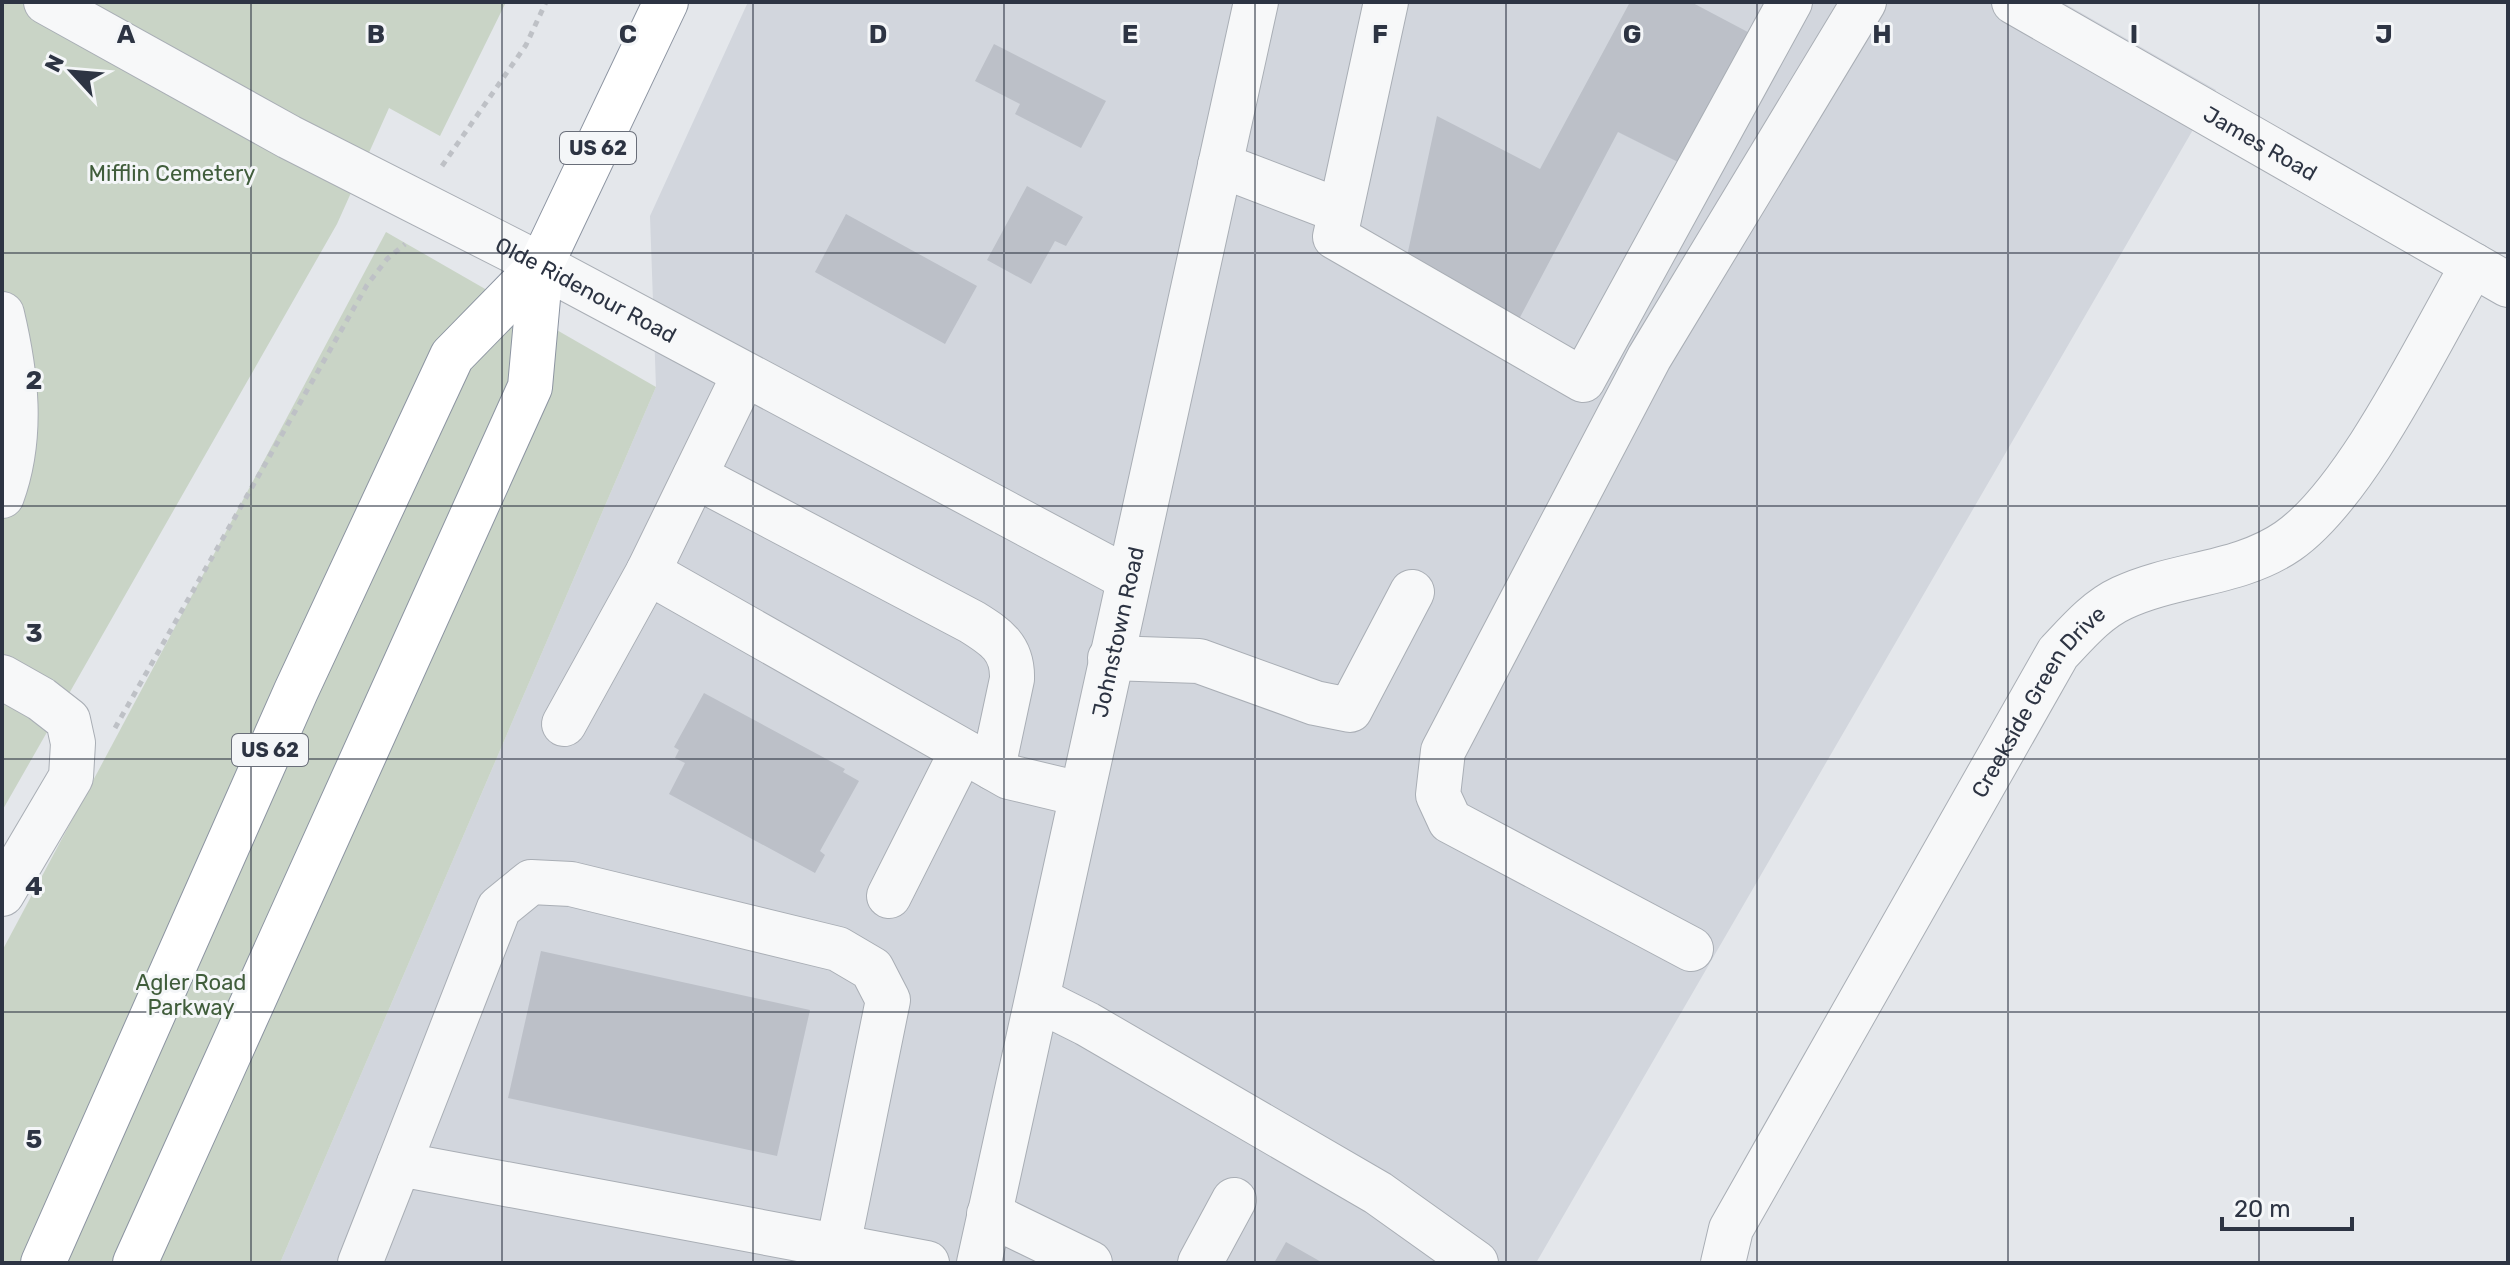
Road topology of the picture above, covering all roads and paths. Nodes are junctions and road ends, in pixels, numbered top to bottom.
1 (46, 2) edge
2 (546, 2) edge
3 (666, 2) edge
4 (1256, 2) edge
5 (1386, 2) edge
6 (1790, 2) edge
7 (1864, 2) edge
8 (2014, 2) edge
9 (1220, 165) junction
10 (424, 206) junction
11 (1340, 211) junction
12 (541, 265) junction
13 (2490, 275) edge
14 (2, 314) edge
15 (744, 375) junction
16 (695, 476) junction
17 (2, 496) edge
18 (648, 572) junction
19 (1127, 578) junction
20 (1412, 592) dead end
21 (1110, 658) junction
22 (2, 677) edge
23 (564, 724) dead end
24 (978, 760) junction
25 (71, 777) junction
26 (1080, 794) junction
27 (2, 894) edge
28 (889, 896) dead end
29 (1691, 949) dead end
30 (1039, 1000) junction
31 (399, 1164) junction
32 (1234, 1200) dead end
33 (989, 1214) junction
34 (838, 1246) junction
35 (43, 1263) edge
36 (135, 1263) edge
37 (360, 1263) edge
38 (927, 1263) edge
39 (979, 1263) edge
40 (1090, 1263) edge
41 (1200, 1263) edge
42 (1476, 1263) edge
43 (1723, 1263) edge

1 - 10 street, Olde Ridenour Road
2 - 10 path
3 - 12 highway, US 62
4 - 9 street, Johnstown Road
5 - 11 street
6 - 11 street
7 - 29 street
8 - 13 street, James Road
9 - 11 street
9 - 19 street, Johnstown Road
10 - 12 street, Olde Ridenour Road
10 - 25 path
12 - 15 street, Olde Ridenour Road
12 - 35 highway, US 62
12 - 36 highway, US 62
13 - 43 street, Creekside Green Drive
14 - 17 street
15 - 16 street
15 - 19 street, Olde Ridenour Road
16 - 18 street
16 - 24 street
18 - 23 street
18 - 24 street
19 - 21 street, Johnstown Road
20 - 21 street
21 - 26 street, Johnstown Road
22 - 25 street
24 - 26 street
24 - 28 street
25 - 27 street
26 - 30 street, Johnstown Road
30 - 33 street, Johnstown Road
30 - 42 street
31 - 34 street
31 - 34 street
31 - 37 street
32 - 41 street
33 - 39 street, Johnstown Road
33 - 40 street
34 - 38 street

